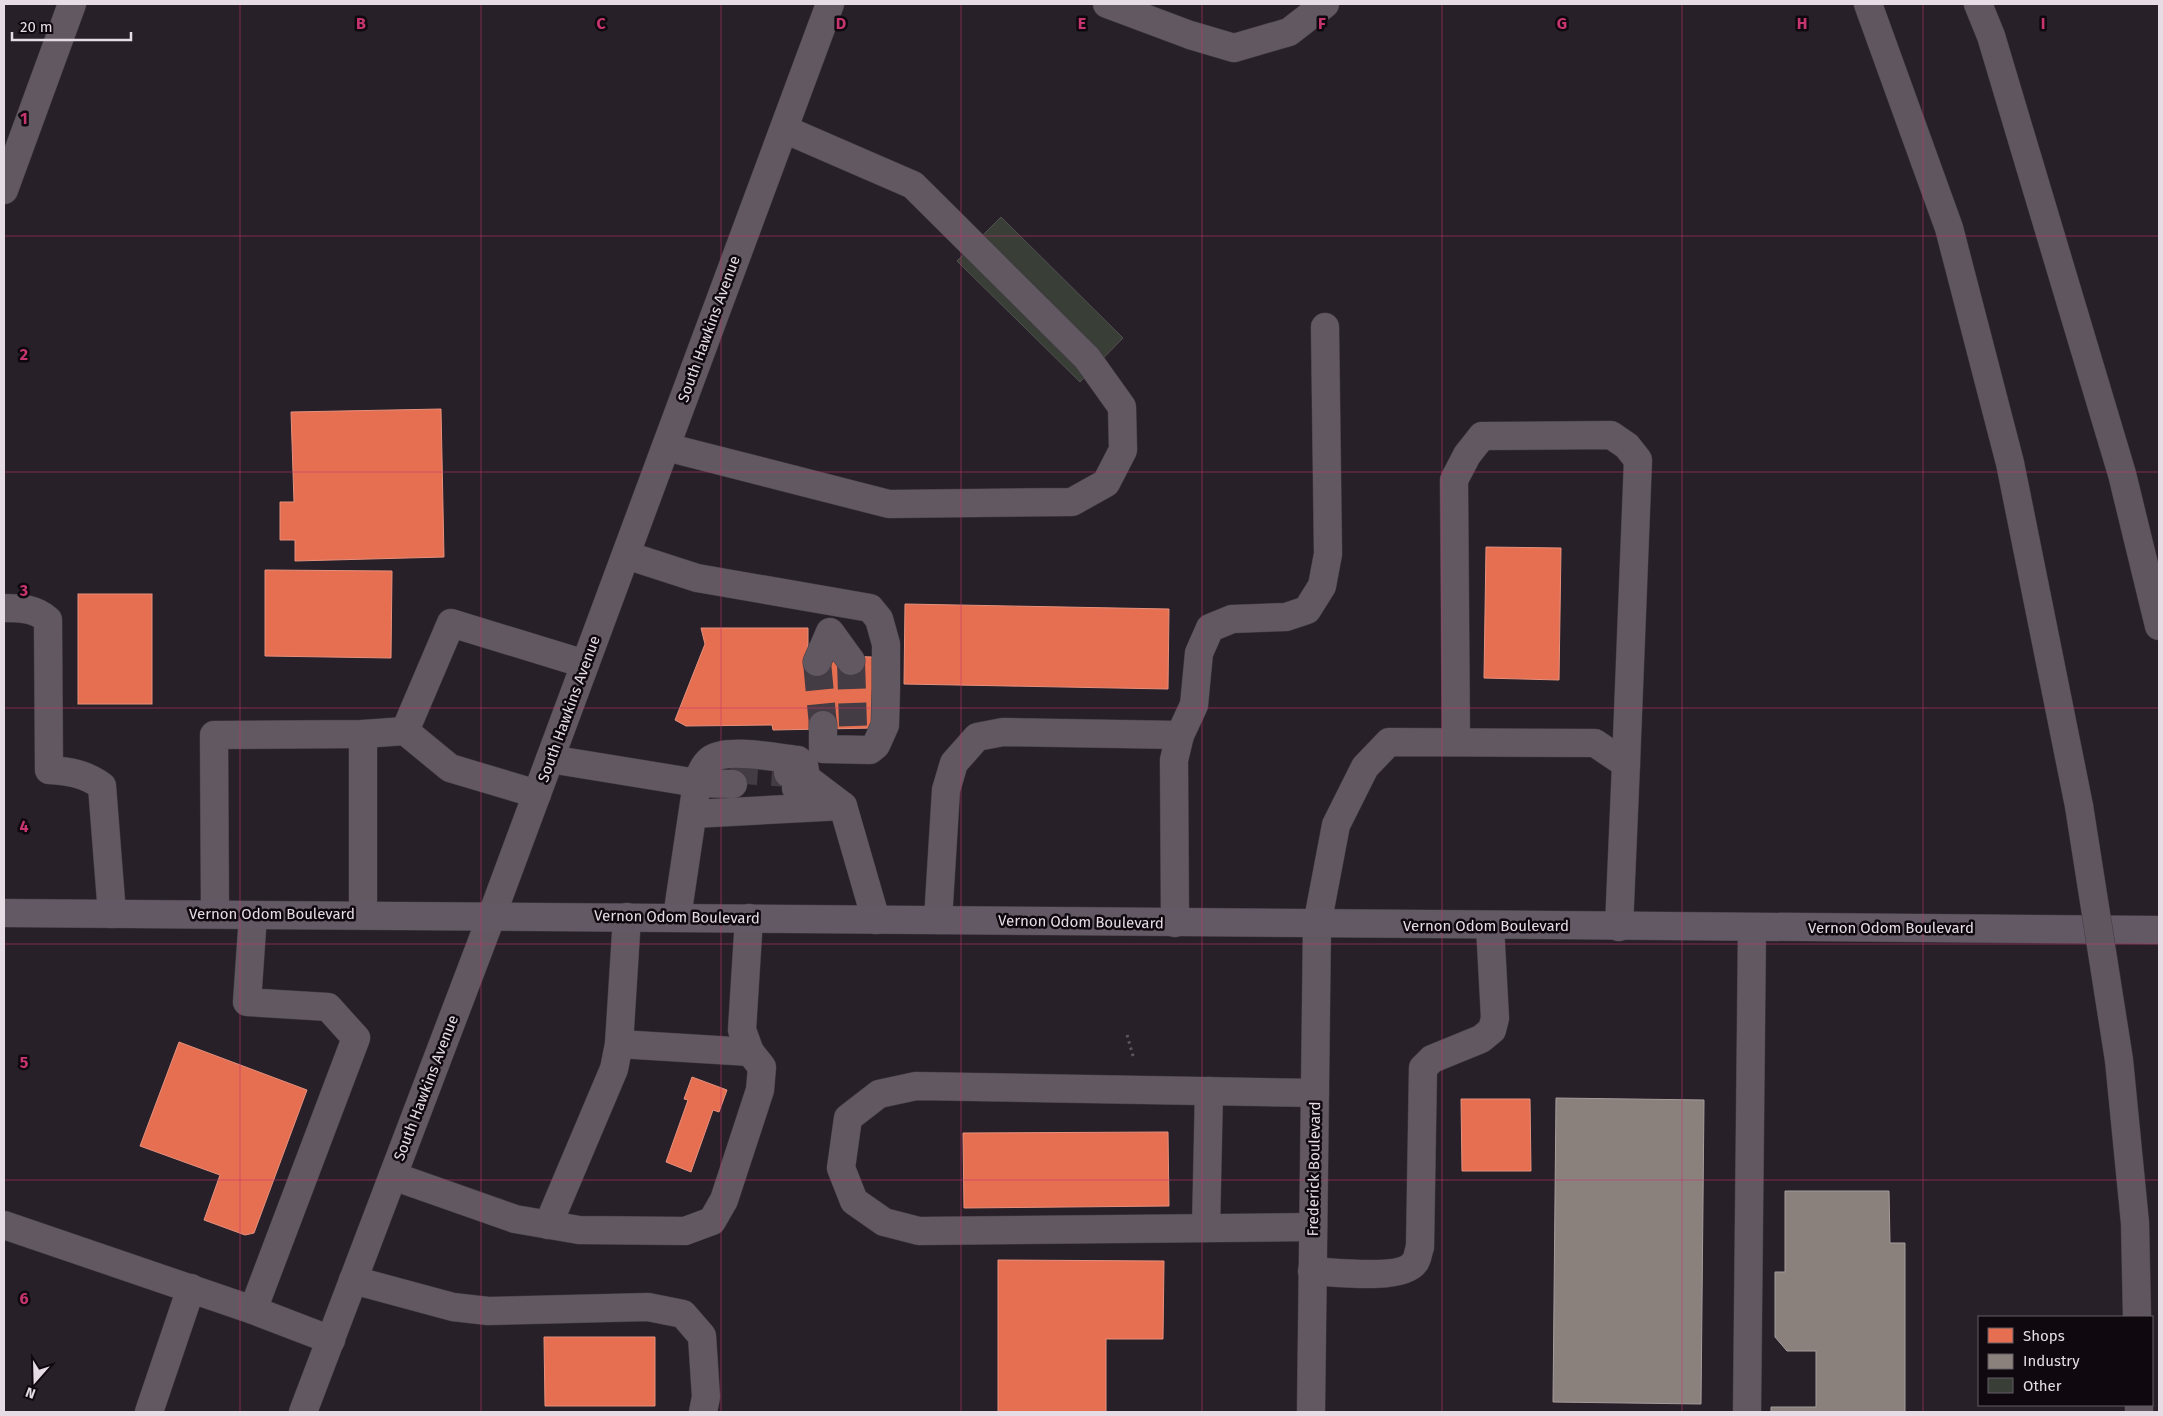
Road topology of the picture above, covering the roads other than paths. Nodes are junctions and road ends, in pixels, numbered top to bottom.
1 (72, 4) edge
2 (830, 4) edge
3 (1107, 4) edge
4 (1325, 4) edge
5 (1868, 4) edge
6 (1978, 4) edge
7 (784, 129) junction
8 (4, 190) edge
9 (1325, 327) dead end
10 (666, 447) junction
11 (626, 555) junction
12 (828, 600) junction
13 (4, 608) edge
14 (2159, 626) edge
15 (830, 632) junction
16 (851, 661) tunnel mouth
17 (817, 662) tunnel mouth
18 (585, 664) junction
19 (823, 725) tunnel mouth
20 (405, 731) junction
21 (363, 734) junction
22 (1180, 734) junction
23 (849, 742) junction
24 (1456, 742) junction
25 (550, 759) junction
26 (1626, 764) junction
27 (700, 776) junction
28 (731, 777) tunnel mouth
29 (810, 787) junction
30 (537, 794) junction
31 (692, 814) junction
32 (4, 913) edge
33 (112, 914) junction
34 (215, 914) junction
35 (253, 915) junction
36 (363, 915) junction
37 (492, 915) junction
38 (627, 917) junction
39 (677, 917) junction
40 (749, 918) junction
41 (876, 920) junction
42 (938, 920) junction
43 (1175, 923) junction
44 (1317, 925) junction
45 (1490, 926) junction
46 (1619, 927) junction
47 (1752, 928) junction
48 (2159, 930) edge
49 (619, 1044) junction
50 (750, 1052) junction
51 (1209, 1091) junction
52 (1314, 1093) junction
53 (393, 1176) junction
54 (4, 1225) edge
55 (548, 1225) junction
56 (1313, 1227) junction
57 (1206, 1228) junction
58 (1312, 1271) junction
59 (353, 1280) junction
60 (191, 1288) junction
61 (253, 1310) junction
62 (2137, 1316) edge
63 (331, 1340) junction
64 (149, 1412) edge
65 (303, 1412) edge
66 (703, 1412) edge
67 (1310, 1412) edge
68 (1747, 1412) edge

1 - 8 street
2 - 7 street, South Hawkins Avenue
3 - 4 street
5 - 62 highway, bridge
6 - 14 highway
7 - 10 street, South Hawkins Avenue
7 - 10 street
9 - 22 street
10 - 11 street, South Hawkins Avenue
11 - 12 street
11 - 18 street, South Hawkins Avenue
12 - 15 street
12 - 23 street
13 - 33 street
15 - 16 street
15 - 17 street
18 - 20 street
18 - 25 street, South Hawkins Avenue
19 - 23 street
20 - 21 street
20 - 30 street
21 - 34 street
21 - 36 street
22 - 42 street
22 - 43 street
23 - 29 street
24 - 26 street, Frederick Boulevard
24 - 26 street
24 - 44 street, Frederick Boulevard
25 - 27 street
25 - 30 street, South Hawkins Avenue
26 - 46 street
27 - 28 street
27 - 29 street
27 - 31 street
29 - 31 street
29 - 41 street
30 - 37 street, South Hawkins Avenue
31 - 39 street
32 - 33 main road, Vernon Odom Boulevard
33 - 34 main road, Vernon Odom Boulevard
34 - 35 main road, Vernon Odom Boulevard
35 - 36 main road, Vernon Odom Boulevard
35 - 61 street
36 - 37 main road, Vernon Odom Boulevard
37 - 38 main road, Vernon Odom Boulevard
37 - 53 street, South Hawkins Avenue
38 - 39 main road, Vernon Odom Boulevard
38 - 49 street
39 - 40 main road, Vernon Odom Boulevard
40 - 41 main road, Vernon Odom Boulevard
40 - 50 street
41 - 42 main road, Vernon Odom Boulevard
42 - 43 main road, Vernon Odom Boulevard
43 - 44 main road, Vernon Odom Boulevard
44 - 45 main road, Vernon Odom Boulevard
44 - 52 street, Frederick Boulevard
45 - 46 main road, Vernon Odom Boulevard
45 - 58 street
46 - 47 main road, Vernon Odom Boulevard
47 - 48 main road, Vernon Odom Boulevard
47 - 68 street
49 - 50 street
49 - 55 street
50 - 55 street
51 - 52 street
51 - 57 street
51 - 57 street
52 - 56 street, Frederick Boulevard
53 - 55 street
53 - 59 street, South Hawkins Avenue
54 - 60 street
56 - 57 street
56 - 58 street, Frederick Boulevard
58 - 67 street, Frederick Boulevard
59 - 63 street, South Hawkins Avenue
59 - 66 street
60 - 61 street
60 - 64 street
61 - 63 street
63 - 65 street, South Hawkins Avenue

